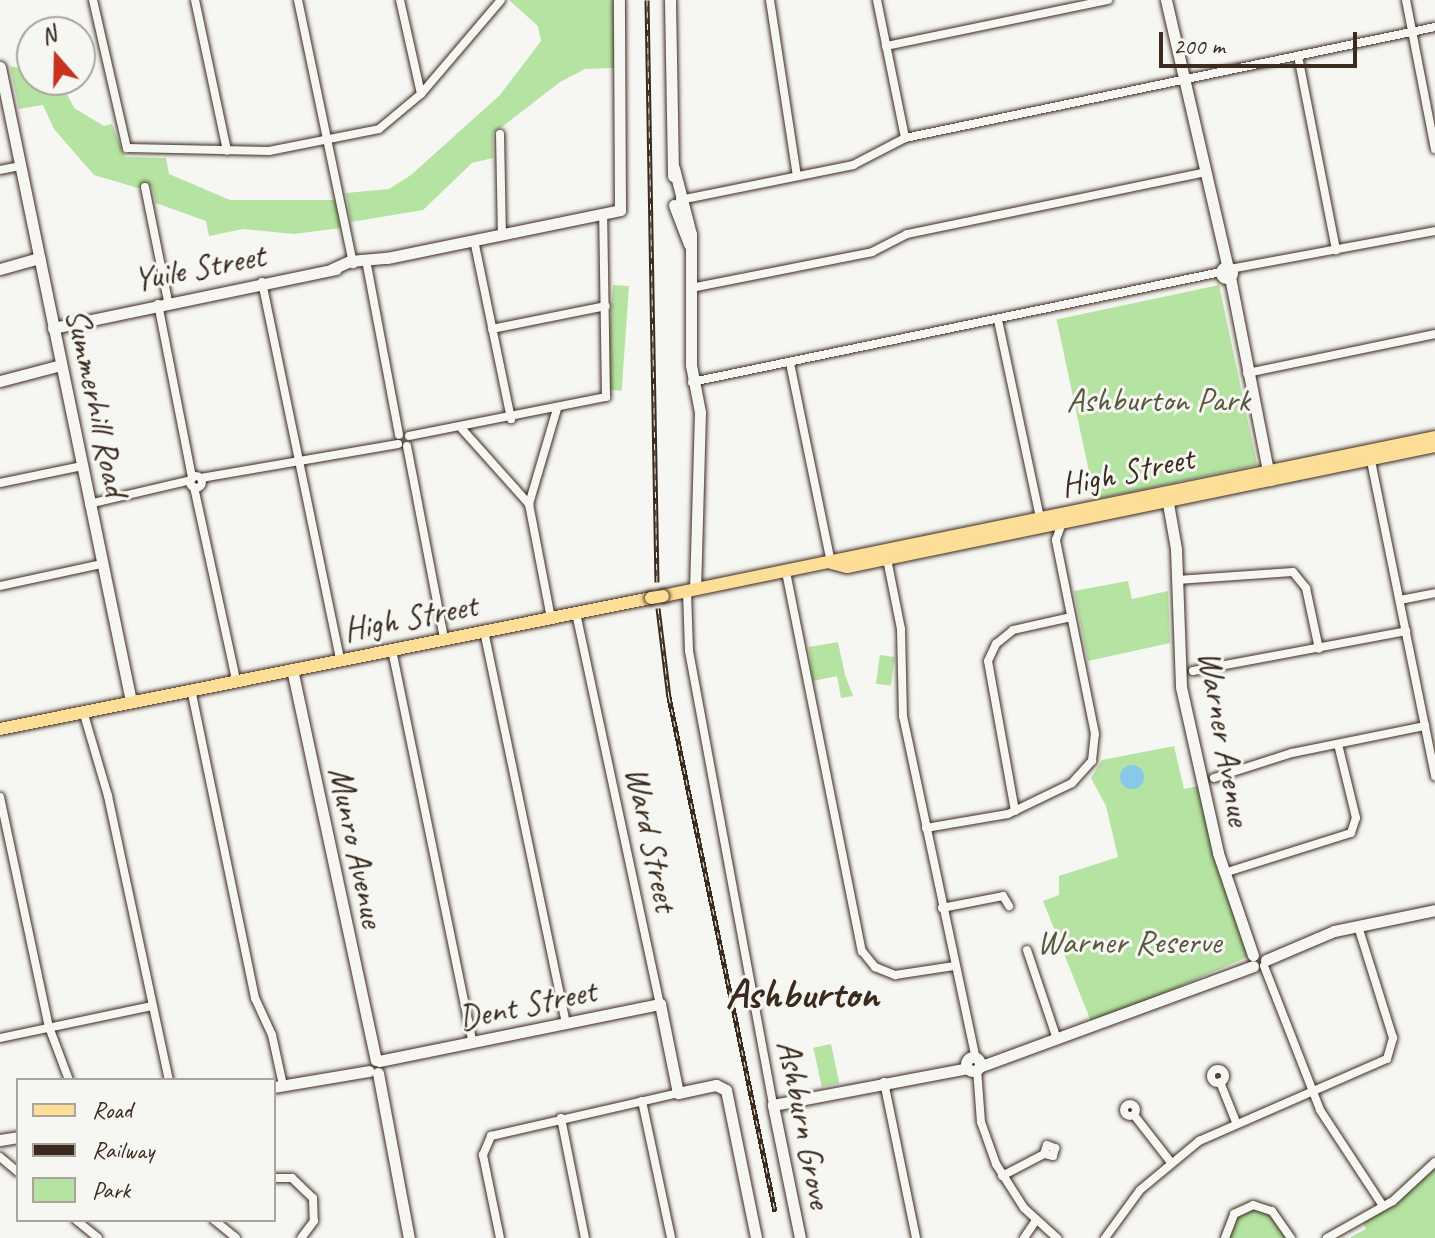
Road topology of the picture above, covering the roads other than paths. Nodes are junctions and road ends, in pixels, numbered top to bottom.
1 (93, 0) edge
2 (195, 0) edge
3 (298, 0) edge
4 (400, 0) edge
5 (501, 0) edge
6 (619, 0) edge
7 (670, 0) edge
8 (770, 0) edge
9 (877, 0) edge
10 (1108, 0) edge
11 (1166, 0) edge
12 (1406, 0) edge
13 (1435, 27) edge
14 (1412, 32) junction
15 (886, 46) junction
16 (1298, 56) junction
17 (0, 67) edge
18 (0, 76) edge
19 (1187, 80) junction
20 (0, 84) edge
21 (421, 94) junction
22 (9, 113) junction
23 (500, 134) dead end
24 (905, 138) junction
25 (327, 140) junction
26 (1435, 149) edge
27 (227, 151) junction
28 (20, 166) junction
29 (0, 170) edge
30 (1207, 172) junction
31 (797, 176) junction
32 (145, 187) dead end
33 (698, 196) junction
34 (677, 200) junction
35 (603, 215) junction
36 (690, 227) junction
37 (1435, 229) edge
38 (502, 235) junction
39 (474, 240) junction
40 (690, 248) junction
41 (1336, 250) junction
42 (40, 261) junction
43 (359, 262) junction
44 (0, 269) edge
45 (1226, 273) junction
46 (262, 282) junction
47 (691, 288) junction
48 (163, 302) junction
49 (606, 306) junction
50 (998, 320) junction
51 (52, 324) junction
52 (492, 329) junction
53 (1435, 334) edge
54 (790, 363) junction
55 (62, 369) junction
56 (1247, 373) junction
57 (0, 381) edge
58 (692, 382) junction
59 (553, 410) junction
60 (511, 419) junction
61 (466, 428) junction
62 (1435, 437) edge
63 (404, 440) junction
64 (1435, 446) edge
65 (1370, 455) junction
66 (299, 461) junction
67 (82, 466) junction
68 (1269, 476) junction
69 (196, 482) junction
70 (0, 483) edge
71 (1166, 497) junction
72 (89, 504) junction
73 (529, 504) junction
74 (1040, 518) junction
75 (1062, 523) junction
76 (886, 554) junction
77 (831, 563) junction
78 (102, 564) junction
79 (786, 572) junction
80 (1177, 580) junction
81 (0, 586) edge
82 (692, 590) junction
83 (1435, 593) edge
84 (1400, 600) junction
85 (576, 613) junction
86 (1071, 617) junction
87 (551, 618) junction
88 (484, 631) junction
89 (1406, 631) junction
90 (444, 639) junction
91 (1319, 649) junction
92 (392, 650) junction
93 (340, 660) junction
94 (292, 669) junction
95 (1193, 671) dead end
96 (236, 680) junction
97 (191, 689) junction
98 (131, 701) junction
99 (83, 711) junction
100 (1425, 726) junction
101 (0, 729) edge
102 (1338, 744) junction
103 (1435, 776) edge
104 (1214, 778) dead end
105 (0, 797) edge
106 (1015, 811) junction
107 (926, 831) junction
108 (5, 844) edge
109 (1224, 873) junction
110 (1009, 906) dead end
111 (942, 908) junction
112 (1435, 910) edge
113 (1358, 926) junction
114 (1027, 950) dead end
115 (1259, 960) junction
116 (1047, 962) dead end
117 (954, 966) junction
118 (1034, 966) junction
119 (660, 1004) junction
120 (152, 1006) junction
121 (566, 1024) junction
122 (49, 1027) junction
123 (0, 1038) edge
124 (1057, 1039) junction
125 (473, 1043) junction
126 (973, 1064) junction
127 (374, 1067) junction
128 (68, 1078) edge
129 (169, 1078) edge
130 (884, 1082) junction
131 (1220, 1082) dead end
132 (279, 1086) edge
133 (1312, 1092) junction
134 (681, 1093) junction
135 (642, 1101) junction
136 (773, 1105) junction
137 (1134, 1115) dead end
138 (561, 1118) junction
139 (1236, 1122) junction
140 (2, 1140) edge
141 (1044, 1154) dead end
142 (0, 1156) edge
143 (1170, 1161) junction
144 (1435, 1162) edge
145 (16, 1170) edge
146 (1002, 1176) junction
147 (276, 1178) edge
148 (1381, 1204) junction
149 (1036, 1220) junction
150 (78, 1222) edge
151 (216, 1222) edge
152 (98, 1238) edge
153 (236, 1238) edge
154 (301, 1238) edge
155 (409, 1238) edge
156 (500, 1238) edge
157 (585, 1238) edge
158 (671, 1238) edge
159 (756, 1238) edge
160 (798, 1238) edge
161 (916, 1238) edge
162 (1024, 1238) edge
163 (1057, 1238) edge
164 (1105, 1238) edge
165 (1225, 1238) edge
166 (1291, 1238) edge
167 (1327, 1238) edge

1 - 27 street
2 - 27 street
3 - 25 street
4 - 21 street
5 - 21 street
6 - 35 street, Yuile Street
7 - 34 street
8 - 31 street
9 - 15 street
10 - 15 street
11 - 19 street
12 - 14 street
13 - 14 street
14 - 16 street
14 - 26 street
15 - 24 street
16 - 19 street
16 - 41 street
17 - 22 street, Summerhill Road
18 - 20 street, Summerhill Road
19 - 24 street
19 - 30 street
20 - 22 street, Summerhill Road
21 - 25 street
22 - 28 street, Summerhill Road
23 - 38 street
24 - 31 street
25 - 27 street
25 - 43 street
28 - 29 street
28 - 42 street, Summerhill Road
30 - 45 street
30 - 47 street
31 - 33 street
32 - 48 street
33 - 34 street
33 - 36 street
34 - 36 street
34 - 40 street
35 - 38 street, Yuile Street
35 - 49 street
36 - 40 street
37 - 41 street
38 - 39 street, Yuile Street
39 - 43 street, Yuile Street
39 - 52 street
40 - 47 street
41 - 45 street
42 - 44 street
42 - 51 street, Summerhill Road
43 - 46 street, Yuile Street
43 - 63 street
45 - 50 street
45 - 56 street
46 - 48 street, Yuile Street
46 - 66 street
47 - 58 street
48 - 51 street, Yuile Street
48 - 69 street
49 - 52 street
49 - 59 street
50 - 54 street
50 - 74 street
51 - 55 street, Summerhill Road
52 - 60 street
53 - 56 street
54 - 58 street
54 - 77 street
55 - 57 street
55 - 67 street, Summerhill Road
56 - 68 street
58 - 82 street
59 - 60 street
59 - 73 street
60 - 61 street
61 - 63 street
61 - 73 street
62 - 65 main road, High Street
63 - 66 street
63 - 90 street
64 - 65 main road, High Street
65 - 68 main road, High Street
65 - 84 street
66 - 69 street
66 - 93 street
67 - 70 street
67 - 72 street, Summerhill Road
68 - 71 main road, High Street
69 - 72 street
69 - 96 street
71 - 74 main road, High Street
71 - 75 main road, High Street
71 - 80 street, Warner Avenue
72 - 78 street, Summerhill Road
73 - 87 street
74 - 76 main road, High Street
75 - 76 main road, High Street
75 - 86 street
76 - 77 main road, High Street
76 - 107 street
77 - 79 main road, High Street
78 - 81 street
78 - 98 street, Summerhill Road
79 - 82 main road, High Street
79 - 117 street
80 - 91 street
80 - 109 street, Warner Avenue
82 - 85 main road, High Street
82 - 136 street, Ashburn Grove
83 - 84 street
84 - 89 street
85 - 87 main road, High Street
85 - 119 street, Ward Street
86 - 106 street
86 - 106 street
87 - 88 main road, High Street
88 - 90 main road, High Street
88 - 121 street
89 - 91 street
89 - 100 street
90 - 92 main road, High Street
91 - 95 street
92 - 93 main road, High Street
92 - 125 street
93 - 94 main road, High Street
94 - 96 main road, High Street
94 - 127 street, Munro Avenue
96 - 97 main road, High Street
97 - 98 main road, High Street
97 - 132 street
98 - 99 main road, High Street
99 - 101 main road, High Street
99 - 120 street
100 - 102 street
100 - 103 street
102 - 104 street
102 - 109 street
105 - 108 street
106 - 107 street
107 - 111 street
108 - 122 street
109 - 115 street, Warner Avenue
110 - 111 street
111 - 117 street
112 - 113 street
113 - 115 street
113 - 133 street
114 - 118 street
115 - 124 street
115 - 133 street, Warner Avenue
116 - 118 street
117 - 126 street
118 - 124 street
119 - 121 street, Dent Street
119 - 134 street, Ward Street
120 - 122 street
120 - 129 street
121 - 125 street, Dent Street
122 - 123 street
122 - 128 street
124 - 126 street
125 - 127 street, Dent Street
126 - 130 street
126 - 146 street
127 - 132 street, Dent Street
127 - 155 street, Munro Avenue
130 - 136 street
130 - 161 street
131 - 139 street
133 - 139 street
133 - 148 street, Warner Avenue
134 - 135 street
134 - 159 street
135 - 138 street
135 - 158 street
136 - 160 street, Ashburn Grove
137 - 143 street
138 - 156 street
138 - 157 street
139 - 143 street
140 - 142 street
141 - 146 street
142 - 145 street
143 - 164 street
144 - 148 street
146 - 149 street
147 - 154 street
148 - 167 street
149 - 162 street
149 - 163 street
150 - 152 street
151 - 153 street
165 - 166 street

